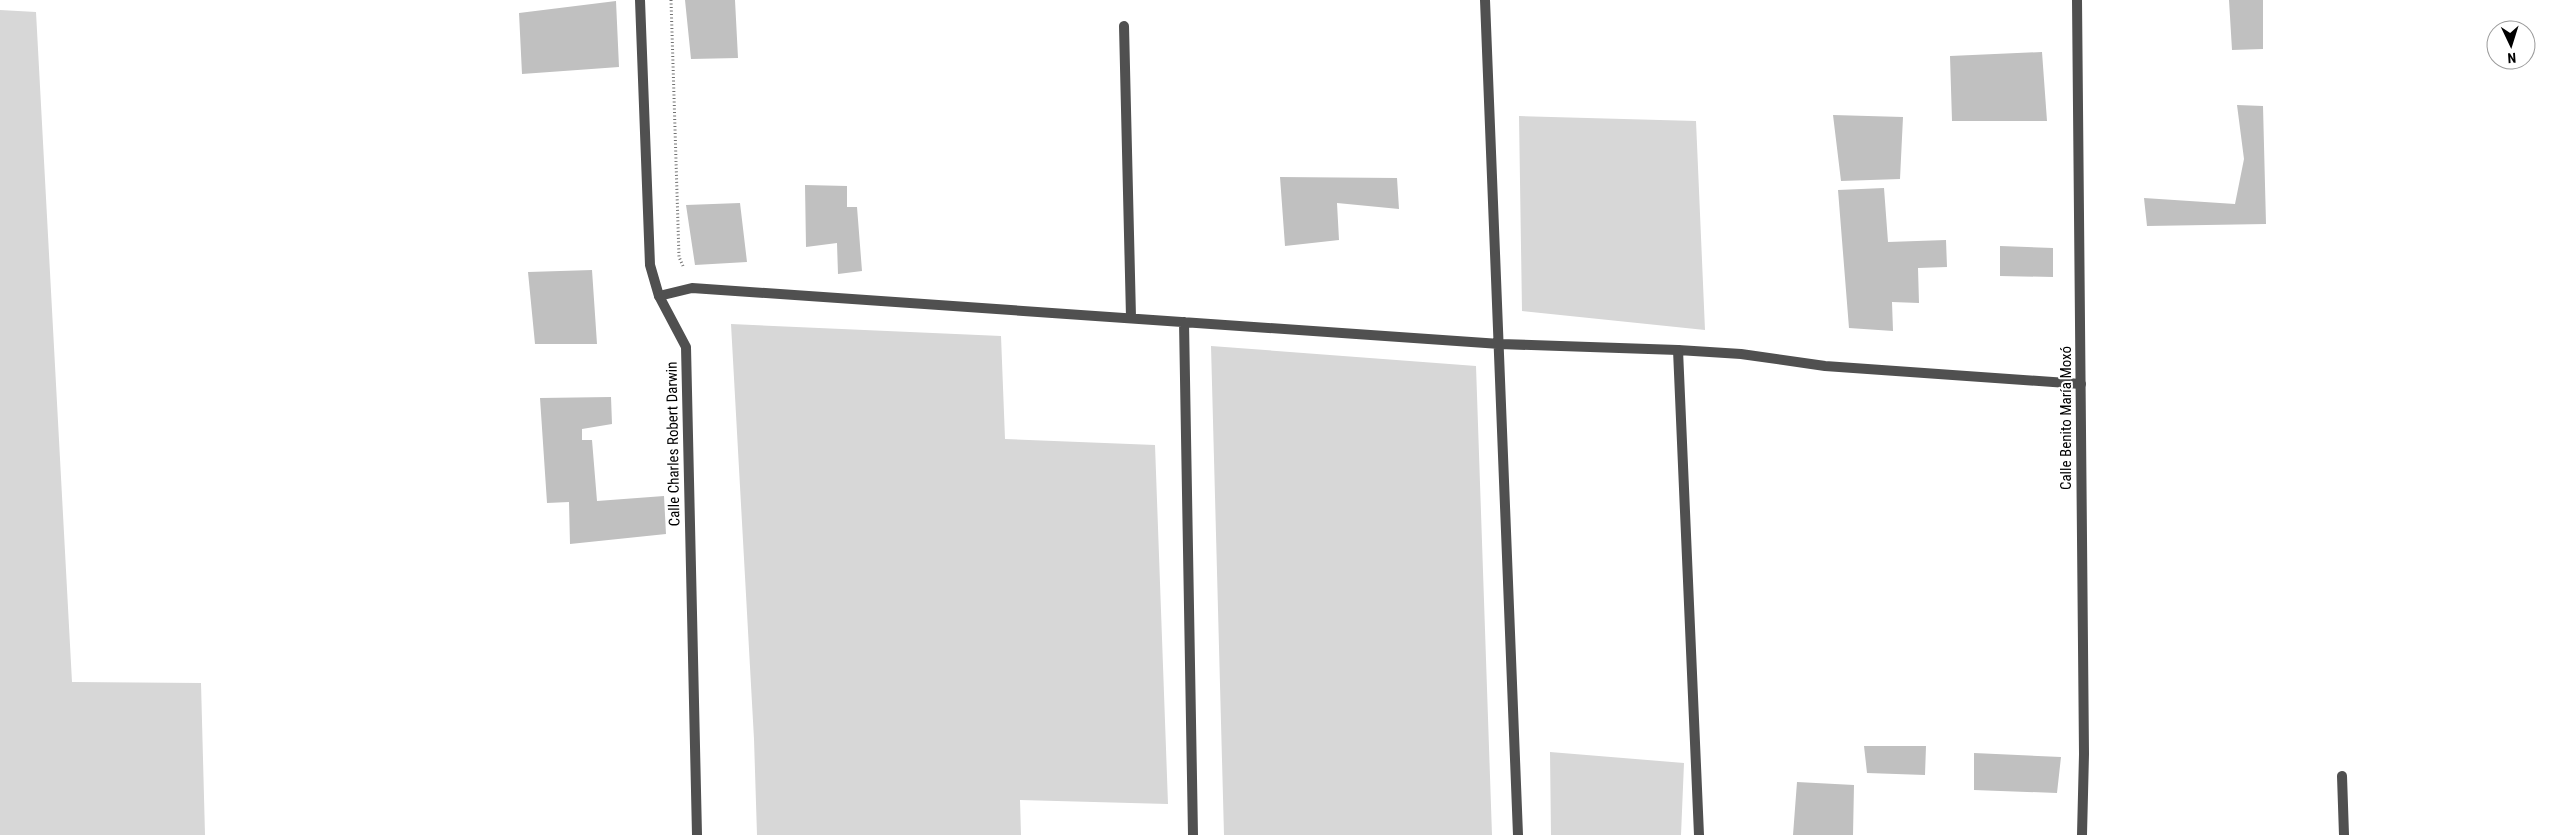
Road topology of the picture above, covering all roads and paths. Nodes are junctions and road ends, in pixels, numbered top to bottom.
1 (640, 0) edge
2 (671, 0) edge
3 (1485, 0) edge
4 (2077, 0) edge
5 (1124, 26) dead end
6 (692, 288) junction
7 (659, 296) junction
8 (1130, 318) junction
9 (1184, 322) junction
10 (1500, 344) junction
11 (1678, 350) junction
12 (2081, 384) junction
13 (2342, 776) dead end
14 (697, 835) edge
15 (1193, 835) edge
16 (1518, 835) edge
17 (1699, 835) edge
18 (2082, 835) edge
19 (2344, 835) edge

1 - 7 street, Calle Charles Robert Darwin
2 - 6 path
3 - 10 street
4 - 12 street, Calle Benito María Moxó
5 - 8 street
6 - 7 street
6 - 8 street
7 - 14 street, Calle Charles Robert Darwin
8 - 9 street
9 - 10 street
9 - 15 street
10 - 11 street
10 - 16 street
11 - 12 street
11 - 17 street
12 - 18 street, Calle Benito María Moxó
13 - 19 street

